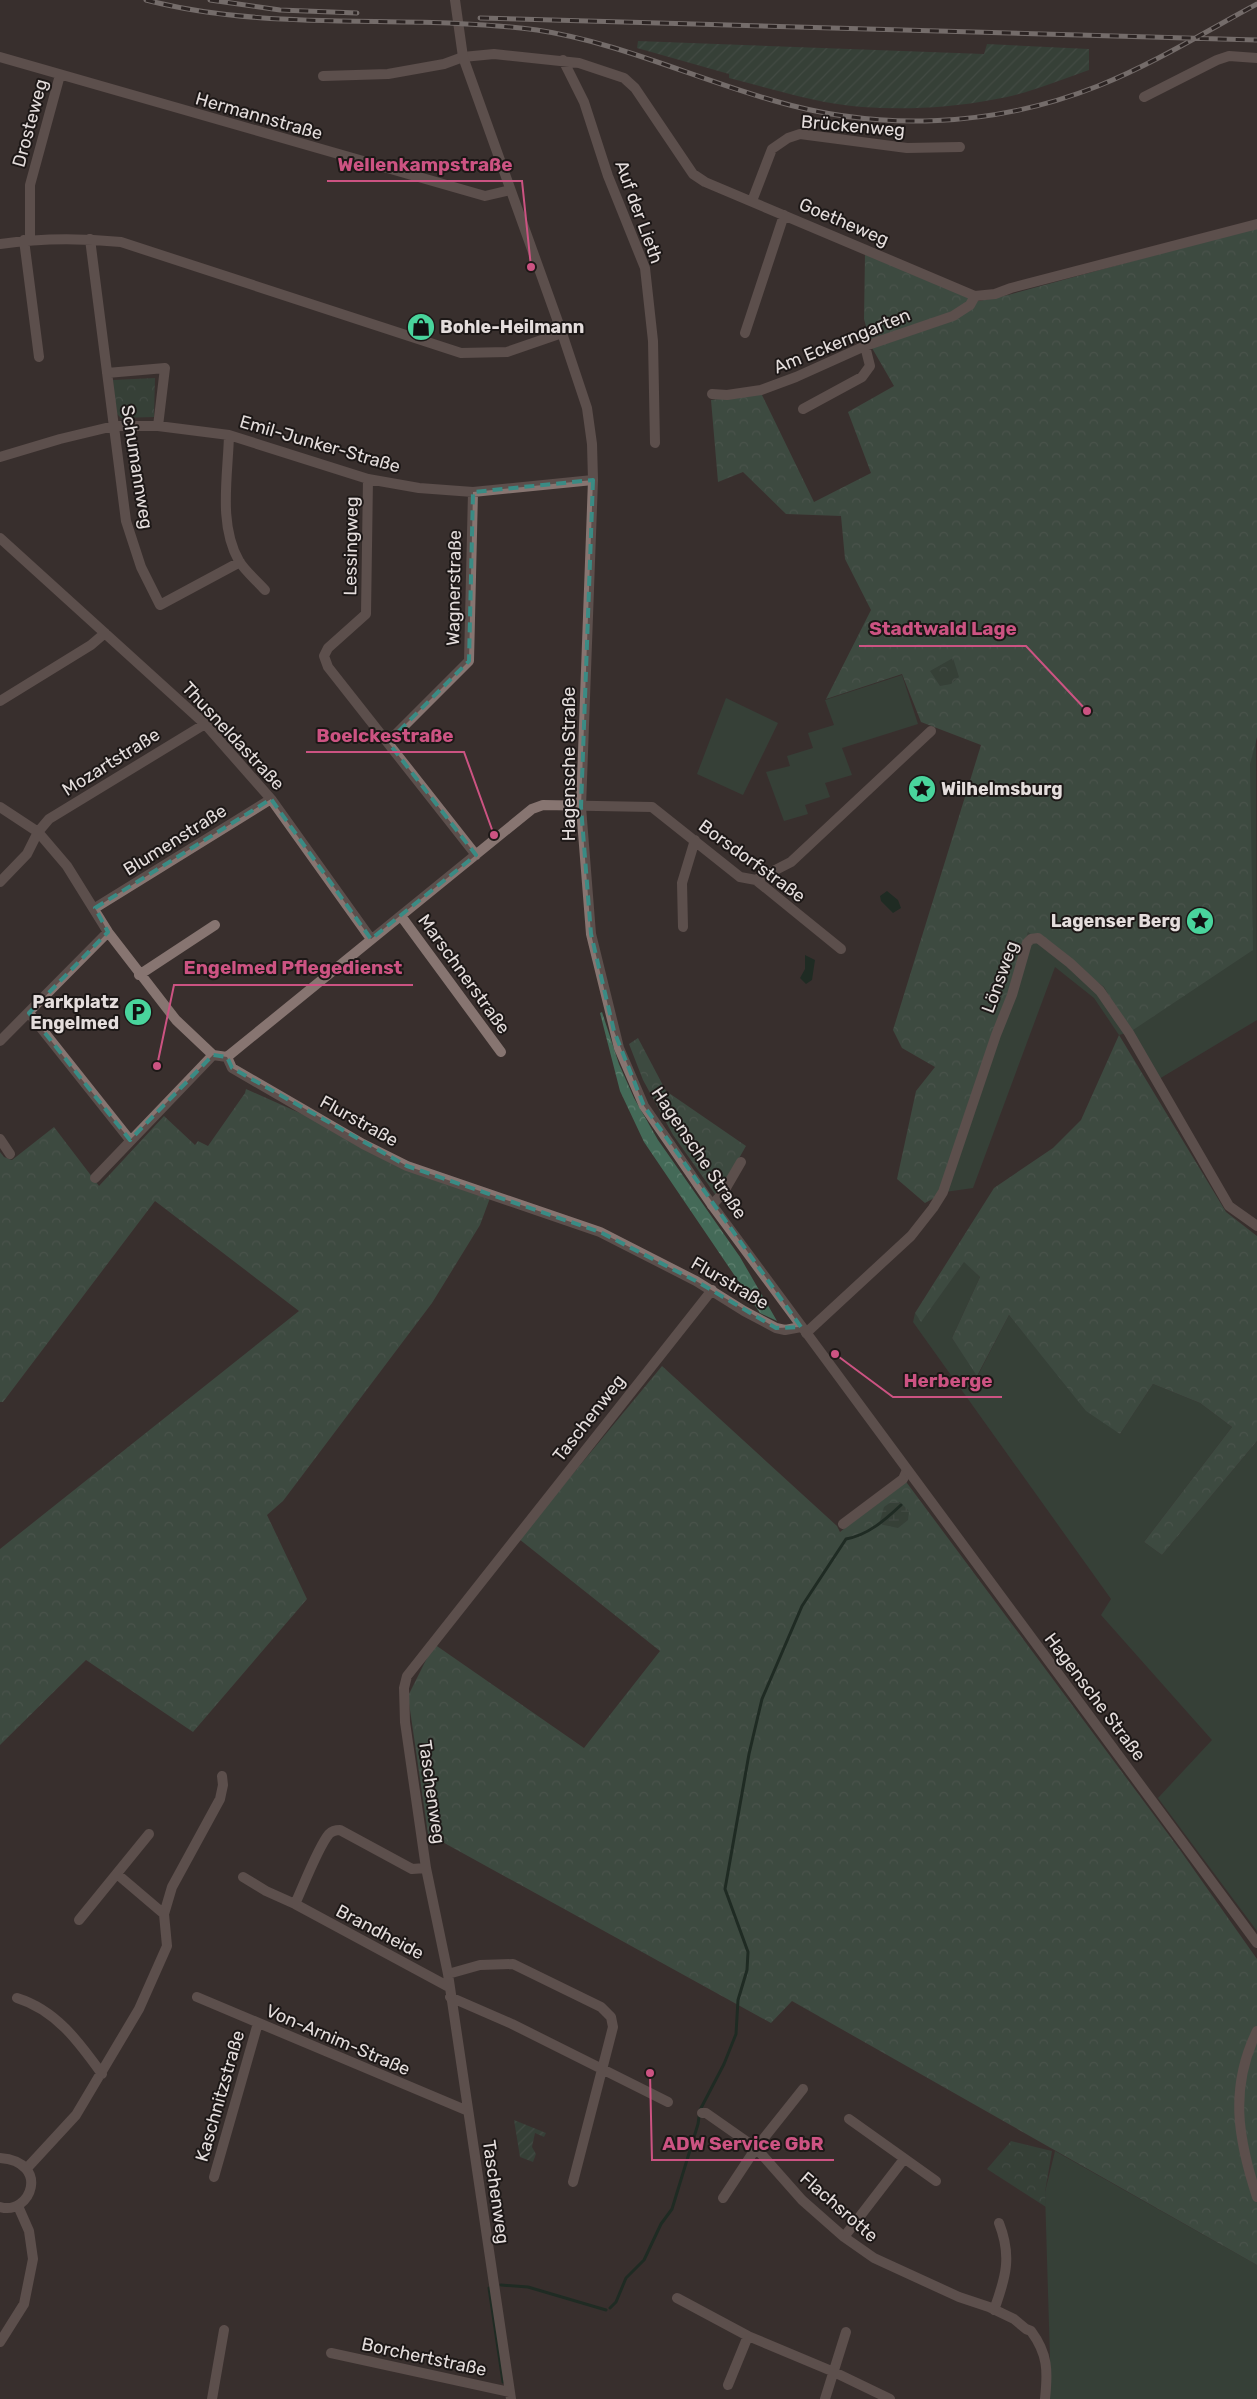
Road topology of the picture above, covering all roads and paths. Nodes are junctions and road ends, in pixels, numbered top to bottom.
1 (455, 0) edge
2 (0, 57) edge
3 (463, 57) junction
4 (1257, 58) edge
5 (563, 60) junction
6 (60, 75) junction
7 (323, 76) dead end
8 (1144, 97) dead end
9 (960, 147) dead end
10 (510, 190) junction
11 (752, 201) junction
12 (784, 214) junction
13 (1257, 224) edge
14 (90, 239) junction
15 (27, 240) junction
16 (0, 244) edge
17 (975, 296) junction
18 (562, 333) junction
19 (745, 333) dead end
20 (865, 346) junction
21 (39, 357) dead end
22 (107, 373) junction
23 (712, 394) dead end
24 (803, 409) dead end
25 (114, 426) junction
26 (158, 426) junction
27 (229, 435) junction
28 (654, 443) dead end
29 (0, 457) edge
30 (368, 479) junction
31 (592, 480) junction
32 (473, 492) junction
33 (0, 538) edge
34 (240, 562) junction
35 (265, 590) dead end
36 (105, 633) junction
37 (0, 701) edge
38 (205, 724) junction
39 (931, 731) dead end
40 (388, 742) junction
41 (271, 799) junction
42 (581, 807) junction
43 (0, 808) edge
44 (38, 832) junction
45 (695, 840) junction
46 (476, 855) junction
47 (756, 880) junction
48 (0, 882) edge
49 (95, 908) junction
50 (401, 916) junction
51 (215, 925) dead end
52 (684, 927) dead end
53 (108, 932) junction
54 (371, 939) junction
55 (841, 949) dead end
56 (139, 974) junction
57 (29, 1013) junction
58 (0, 1042) edge
59 (501, 1052) dead end
60 (213, 1055) junction
61 (227, 1057) junction
62 (0, 1139) edge
63 (130, 1140) junction
64 (10, 1154) dead end
65 (741, 1162) dead end
66 (96, 1178) dead end
67 (712, 1206) junction
68 (1257, 1226) edge
69 (712, 1290) junction
70 (803, 1330) junction
71 (907, 1470) junction
72 (842, 1524) dead end
73 (222, 1776) dead end
74 (148, 1834) dead end
75 (426, 1868) junction
76 (117, 1874) junction
77 (243, 1877) dead end
78 (295, 1904) junction
79 (164, 1914) junction
80 (79, 1920) dead end
81 (1257, 1943) edge
82 (448, 1974) junction
83 (450, 1992) junction
84 (197, 1996) dead end
85 (17, 1998) dead end
86 (258, 2023) junction
87 (1257, 2031) edge
88 (602, 2069) junction
89 (102, 2074) junction
90 (803, 2089) dead end
91 (668, 2102) dead end
92 (468, 2111) junction
93 (702, 2113) dead end
94 (849, 2119) dead end
95 (756, 2148) junction
96 (0, 2158) edge
97 (904, 2159) junction
98 (28, 2168) junction
99 (214, 2177) dead end
100 (936, 2181) dead end
101 (573, 2182) dead end
102 (1257, 2197) edge
103 (723, 2198) dead end
104 (18, 2206) junction
105 (0, 2207) edge
106 (999, 2223) dead end
107 (844, 2237) junction
108 (677, 2298) dead end
109 (994, 2310) junction
110 (224, 2330) dead end
111 (846, 2332) dead end
112 (748, 2336) junction
113 (0, 2342) edge
114 (331, 2353) dead end
115 (834, 2372) junction
116 (728, 2385) dead end
117 (511, 2395) edge
118 (212, 2399) edge
119 (825, 2399) edge
120 (890, 2399) edge
121 (1045, 2399) edge

1 - 3 street, Hagensche Straße
2 - 6 street, Hermannstraße
3 - 5 street, Goetheweg
3 - 7 street, Goetheweg
3 - 10 street, Hagensche Straße
4 - 8 street
5 - 11 street, Goetheweg
5 - 28 street, Auf der Lieth
6 - 10 street, Hermannstraße
6 - 15 street, Drosteweg
9 - 11 street, Brückenweg
10 - 18 street, Hagensche Straße
11 - 12 street, Goetheweg
12 - 17 street, Goetheweg
12 - 19 street
13 - 17 street
14 - 15 street
14 - 18 street
14 - 22 street, Schumannweg
15 - 16 street
15 - 21 street, Drosteweg
17 - 20 street, Am Eckerngarten
18 - 31 street, Hagensche Straße
20 - 23 street, Am Eckerngarten
20 - 24 street
22 - 25 street, Schumannweg
22 - 26 street
25 - 26 street, Emil-Junker-Straße
25 - 29 street, Emil-Junker-Straße
25 - 34 street, Schumannweg
26 - 27 street, Emil-Junker-Straße
27 - 30 street, Emil-Junker-Straße
27 - 34 street
30 - 32 street, Emil-Junker-Straße
30 - 40 street, Lessingweg
31 - 32 street, Emil-Junker-Straße
31 - 42 street, Hagensche Straße
32 - 40 street, Wagnerstraße
33 - 36 street, Thusneldastraße
34 - 35 street
36 - 37 street
36 - 38 street, Thusneldastraße
38 - 41 street, Thusneldastraße
38 - 44 street, Mozartstraße
39 - 47 street
40 - 46 street
41 - 49 street, Blumenstraße
41 - 54 street, Thusneldastraße
42 - 45 street, Borsdorfstraße
42 - 46 street, Borsdorfstraße
42 - 67 street, Hagensche Straße
43 - 44 street
44 - 48 street, Mozartstraße
44 - 49 street
45 - 47 street, Borsdorfstraße
45 - 52 street
46 - 50 street, Borsdorfstraße
47 - 55 street, Borsdorfstraße
49 - 53 street
50 - 54 street, Borsdorfstraße
50 - 59 street, Marschnerstraße
51 - 56 street
53 - 56 street
53 - 57 street
54 - 61 street, Borsdorfstraße
56 - 60 street
57 - 58 street
57 - 63 street
60 - 61 street
60 - 63 street
61 - 69 street, Flurstraße
62 - 64 street
63 - 66 street
65 - 67 street
67 - 70 street, Hagensche Straße
68 - 70 street, Lönsweg
69 - 70 street, Flurstraße
69 - 75 street, Taschenweg
70 - 71 street, Hagensche Straße
71 - 72 street
71 - 81 street, Hagensche Straße
73 - 79 street
74 - 76 street
75 - 78 street
75 - 82 street, Taschenweg
76 - 79 street
76 - 80 street
77 - 78 street, Brandheide
78 - 83 street, Brandheide
79 - 89 street
82 - 83 street, Taschenweg
82 - 88 street
83 - 88 street, Brandheide
83 - 92 street, Taschenweg
84 - 86 street, Von-Arnim-Straße
85 - 89 street
86 - 92 street, Von-Arnim-Straße
86 - 99 street, Kaschnitzstraße
87 - 102 street
88 - 91 street, Brandheide
88 - 101 street
89 - 98 street
90 - 95 street
92 - 117 street, Taschenweg
93 - 95 street, Flachsrotte
94 - 97 street
95 - 103 street
95 - 107 street, Flachsrotte
96 - 98 street
97 - 100 street
97 - 107 street
98 - 104 street
104 - 105 street
104 - 113 street
106 - 109 street
107 - 109 street, Flachsrotte
108 - 112 street
109 - 121 street, Flachsrotte
110 - 118 street
111 - 115 street
112 - 115 street
112 - 116 street
114 - 117 street, Borchertstraße
115 - 119 street
115 - 120 street

